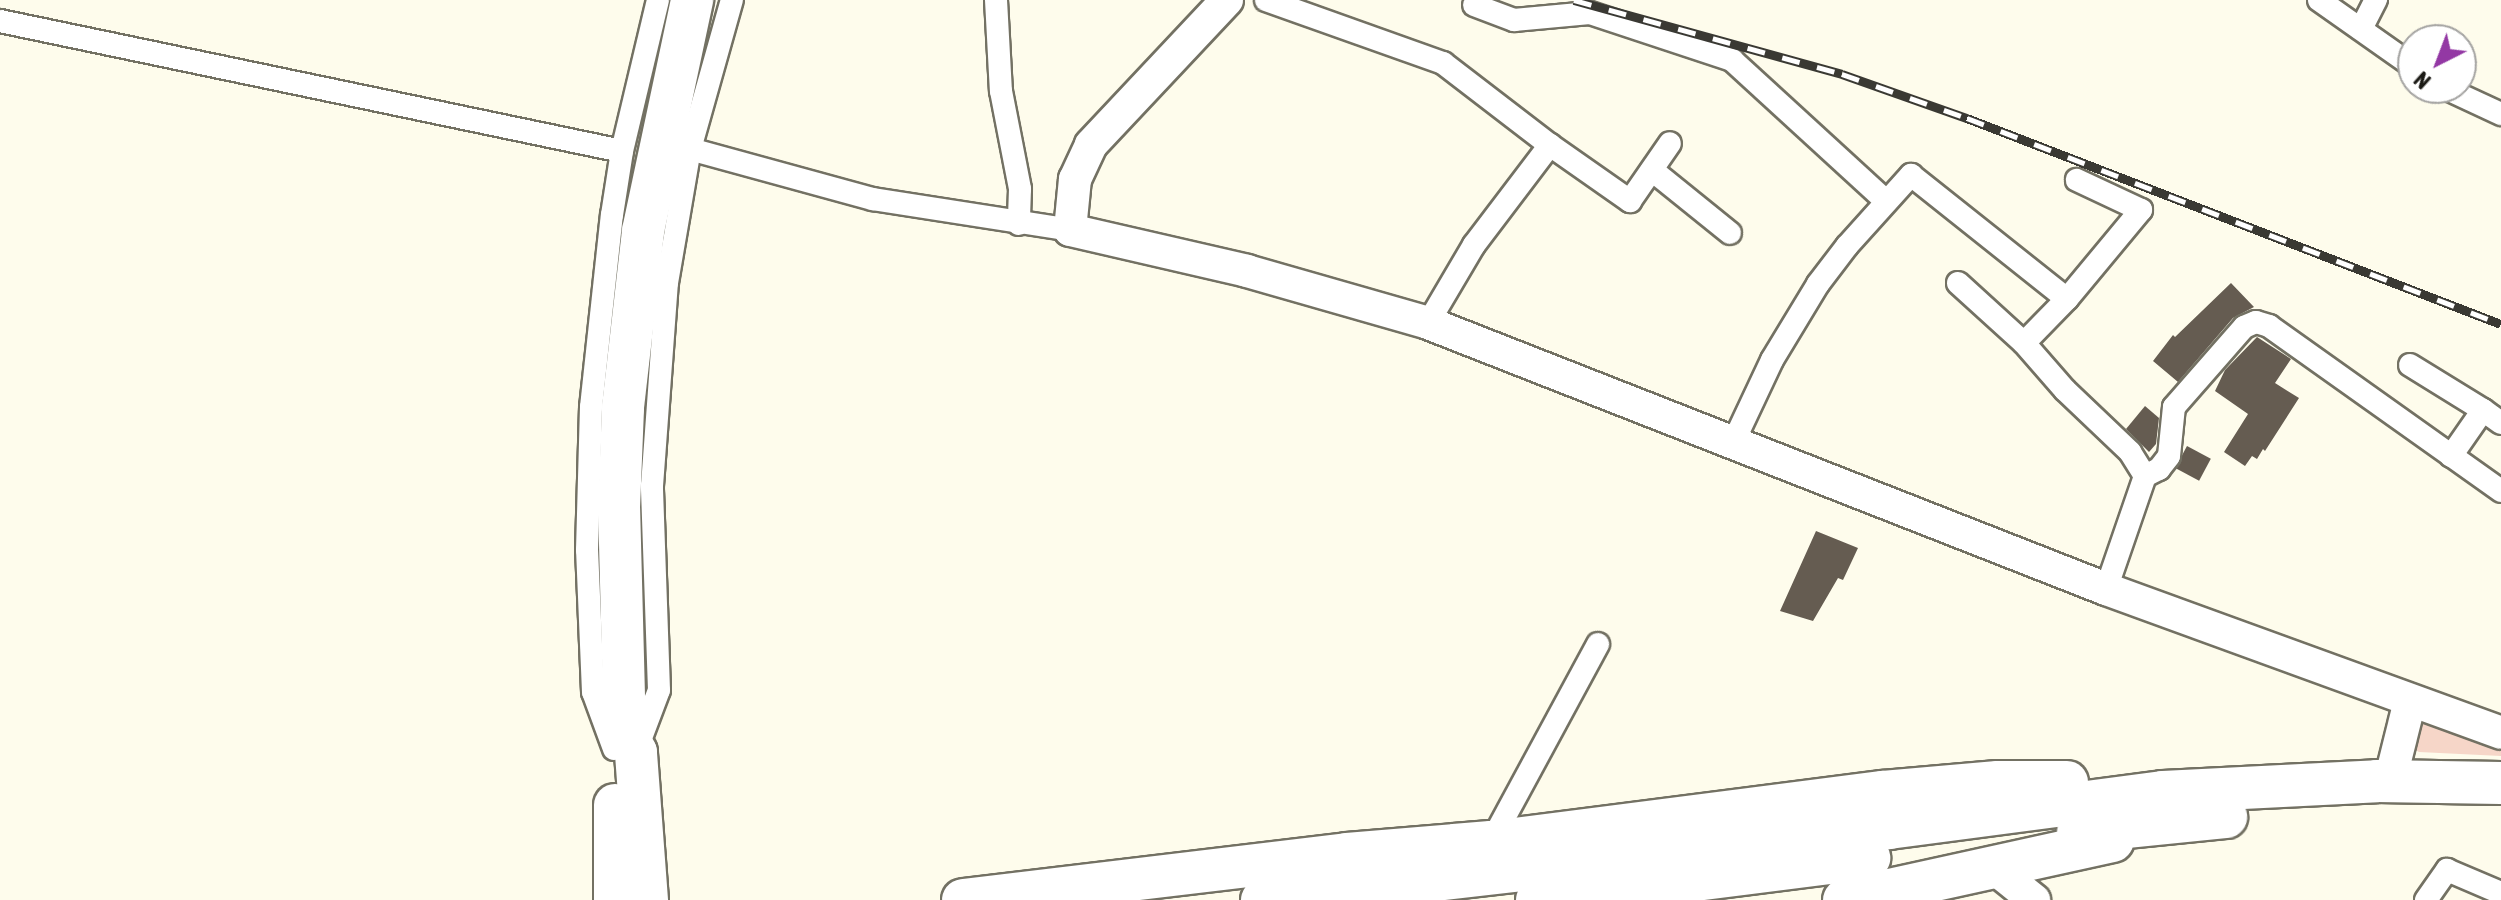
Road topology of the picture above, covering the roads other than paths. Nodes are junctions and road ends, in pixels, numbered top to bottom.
1 (658, 0) edge
2 (692, 0) edge
3 (732, 0) edge
4 (996, 0) edge
5 (1227, 0) edge
6 (1266, 0) edge
7 (2319, 0) edge
8 (2376, 0) edge
9 (1474, 5) dead end
10 (0, 21) edge
11 (2361, 29) junction
12 (2397, 55) edge
13 (2477, 103) edge
14 (2501, 114) edge
15 (1670, 143) dead end
16 (1550, 145) junction
17 (690, 149) junction
18 (622, 151) junction
19 (1652, 170) junction
20 (2077, 180) dead end
21 (1886, 201) junction
22 (1019, 224) junction
23 (1070, 230) junction
24 (1730, 233) dead end
25 (1958, 283) dead end
26 (2067, 299) junction
27 (1428, 323) junction
28 (2024, 343) junction
29 (2410, 365) dead end
30 (2492, 416) edge
31 (1733, 443) junction
32 (2451, 456) junction
33 (2145, 476) junction
34 (2501, 491) edge
35 (2106, 589) junction
36 (1598, 644) dead end
37 (2410, 701) junction
38 (2501, 733) edge
39 (625, 736) junction
40 (2390, 781) junction
41 (2501, 783) edge
42 (2169, 806) junction
43 (2501, 809) edge
44 (1491, 842) junction
45 (1806, 850) junction
46 (1993, 867) junction
47 (2501, 893) edge
48 (615, 900) edge
49 (647, 900) edge
50 (963, 900) edge
51 (1262, 900) edge
52 (1537, 900) edge
53 (1844, 900) edge
54 (2034, 900) edge
55 (2426, 900) edge

1 - 18 street
2 - 39 highway
3 - 17 street
4 - 22 street
5 - 23 street
6 - 16 street
7 - 11 street
8 - 11 street
9 - 21 street
10 - 18 street
11 - 12 street
13 - 14 street
15 - 19 street
16 - 19 street
16 - 27 street
17 - 22 street
17 - 39 street
18 - 39 street
19 - 24 street
20 - 26 street
21 - 26 street
21 - 31 street
22 - 23 street
23 - 27 street
25 - 28 street
26 - 28 street
27 - 31 street
28 - 33 street
29 - 30 street
30 - 32 street
31 - 35 street
32 - 33 street
32 - 34 street
33 - 35 street
35 - 37 street
36 - 44 street
37 - 38 street
37 - 40 street
39 - 48 highway
39 - 49 highway
40 - 41 highway
40 - 42 highway
42 - 43 highway
42 - 44 highway
42 - 45 highway
42 - 46 highway
44 - 50 highway
45 - 51 highway
45 - 52 highway
46 - 53 highway
46 - 54 street
47 - 55 street

